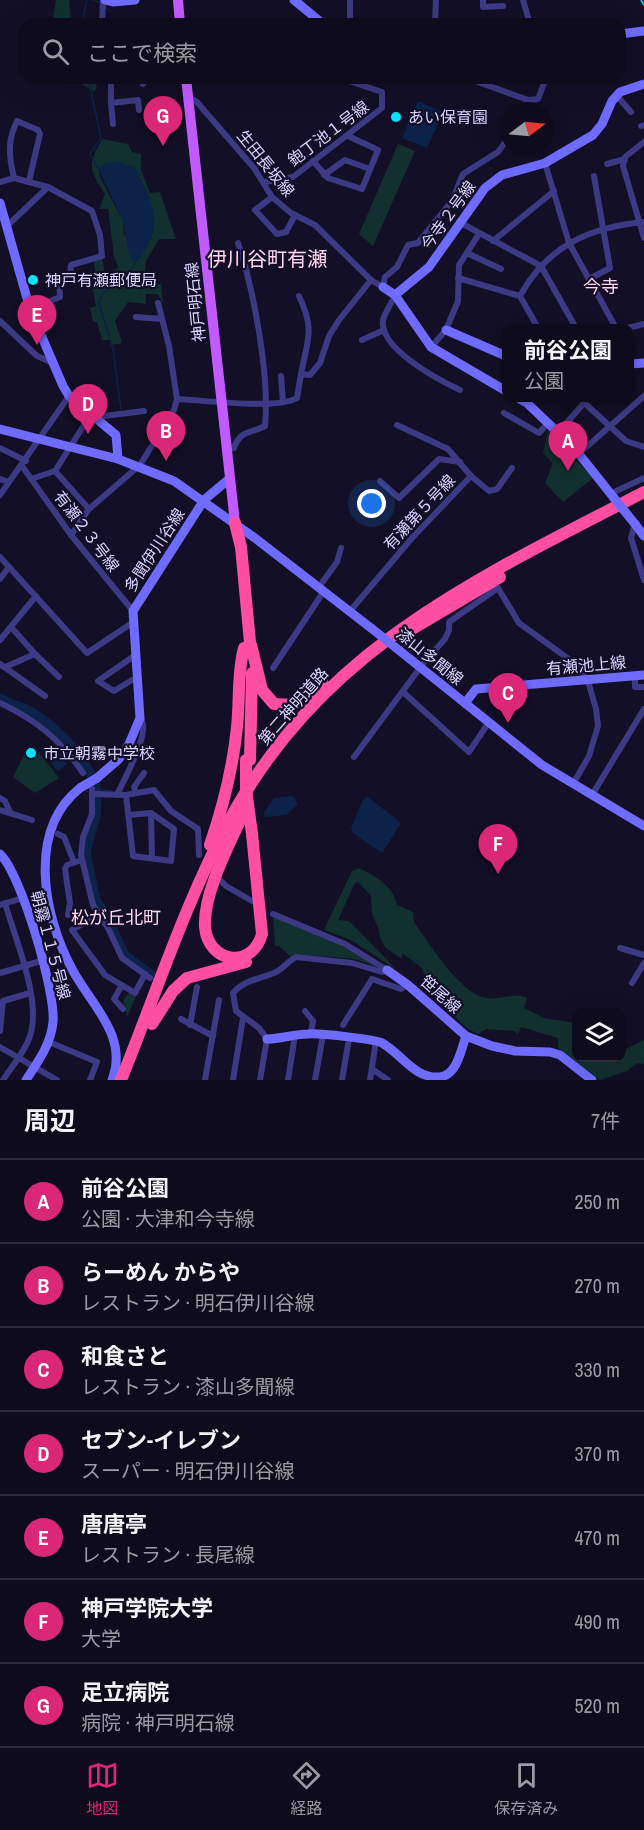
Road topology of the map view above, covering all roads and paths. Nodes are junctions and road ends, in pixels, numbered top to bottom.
1 (104, 0) edge
2 (135, 0) edge
3 (178, 0) edge
4 (294, 0) edge
5 (350, 0) edge
6 (436, 0) edge
7 (483, 0) edge
8 (524, 0) edge
9 (503, 6) dead end
10 (102, 18) edge
11 (180, 18) edge
12 (316, 18) edge
13 (350, 18) edge
14 (435, 18) edge
15 (528, 18) edge
16 (643, 31) edge
17 (626, 33) edge
18 (111, 84) edge
19 (186, 84) edge
20 (358, 84) edge
21 (484, 84) edge
22 (544, 84) edge
23 (644, 84) edge
24 (187, 96) junction
25 (617, 96) junction
26 (528, 100) joint
27 (111, 103) junction
28 (139, 110) dead end
29 (631, 112) dead end
30 (113, 124) dead end
31 (348, 136) junction
32 (644, 142) edge
33 (500, 151) edge
34 (625, 159) junction
35 (313, 161) junction
36 (545, 163) junction
37 (607, 164) dead end
38 (370, 169) junction
39 (324, 175) junction
40 (594, 176) dead end
41 (14, 178) junction
42 (29, 181) junction
43 (0, 182) edge
44 (265, 182) junction
45 (48, 187) junction
46 (554, 191) junction
47 (273, 198) junction
48 (0, 203) edge
49 (295, 215) junction
50 (459, 222) junction
51 (642, 222) edge
52 (604, 228) junction
53 (5, 231) edge
54 (478, 234) junction
55 (644, 238) edge
56 (493, 241) junction
57 (238, 243) dead end
58 (570, 243) junction
59 (467, 253) junction
60 (541, 266) junction
61 (501, 269) dead end
62 (458, 278) junction
63 (589, 279) junction
64 (371, 280) junction
65 (383, 287) junction
66 (395, 295) junction
67 (299, 296) dead end
68 (520, 296) junction
69 (158, 303) dead end
70 (30, 309) junction
71 (136, 317) dead end
72 (162, 319) junction
73 (0, 321) edge
74 (534, 324) edge
75 (574, 324) edge
76 (614, 324) edge
77 (384, 330) junction
78 (446, 330) junction
79 (362, 340) dead end
80 (431, 347) junction
81 (502, 355) edge
82 (51, 362) junction
83 (301, 374) junction
84 (281, 376) dead end
85 (502, 388) edge
86 (460, 390) dead end
87 (69, 396) junction
88 (644, 396) edge
89 (177, 399) junction
90 (221, 402) junction
91 (283, 402) junction
92 (523, 402) edge
93 (580, 402) edge
94 (583, 402) edge
95 (267, 403) junction
96 (144, 411) dead end
97 (504, 413) dead end
98 (94, 416) junction
99 (548, 423) junction
100 (397, 425) dead end
101 (610, 426) junction
102 (563, 427) dead end
103 (0, 429) edge
104 (41, 438) junction
105 (71, 447) junction
106 (0, 448) edge
107 (642, 448) edge
108 (226, 450) junction
109 (583, 450) dead end
110 (118, 459) junction
111 (460, 462) junction
112 (24, 464) junction
113 (140, 465) junction
114 (512, 468) dead end
115 (55, 471) junction
116 (471, 476) junction
117 (644, 478) edge
118 (0, 479) edge
119 (31, 479) junction
120 (228, 479) junction
121 (380, 481) dead end
122 (9, 482) junction
123 (644, 492) edge
124 (0, 495) edge
125 (612, 496) junction
126 (204, 500) junction
127 (644, 501) edge
128 (89, 509) junction
129 (235, 523) junction
130 (635, 524) junction
131 (71, 535) junction
132 (644, 536) edge
133 (341, 548) dead end
134 (0, 557) edge
135 (9, 567) junction
136 (0, 579) edge
137 (644, 580) edge
138 (322, 589) junction
139 (36, 596) junction
140 (446, 597) junction
141 (133, 611) junction
142 (350, 611) junction
143 (132, 623) junction
144 (11, 627) junction
145 (0, 640) edge
146 (247, 646) junction
147 (35, 654) junction
148 (134, 656) junction
149 (3, 666) edge
150 (420, 667) junction
151 (273, 668) dead end
152 (639, 676) edge
153 (59, 677) dead end
154 (138, 680) junction
155 (588, 681) junction
156 (644, 687) edge
157 (403, 692) junction
158 (45, 696) dead end
159 (465, 703) junction
160 (0, 704) edge
161 (644, 709) edge
162 (140, 718) junction
163 (489, 722) junction
164 (354, 757) dead end
165 (83, 773) dead end
166 (144, 773) dead end
167 (573, 784) junction
168 (136, 792) junction
169 (117, 795) junction
170 (126, 795) junction
171 (592, 795) junction
172 (0, 798) edge
173 (0, 810) edge
174 (10, 812) junction
175 (244, 812) junction
176 (151, 813) junction
177 (129, 815) junction
178 (32, 819) dead end
179 (644, 826) edge
180 (255, 833) junction
181 (58, 834) dead end
182 (0, 854) edge
183 (199, 855) dead end
184 (152, 858) junction
185 (82, 860) junction
186 (74, 862) junction
187 (221, 881) dead end
188 (23, 898) junction
189 (252, 901) dead end
190 (2, 904) edge
191 (273, 914) dead end
192 (68, 915) dead end
193 (99, 915) junction
194 (620, 948) dead end
195 (644, 955) edge
196 (41, 961) junction
197 (644, 963) edge
198 (23, 966) junction
199 (165, 970) junction
200 (387, 970) junction
201 (0, 973) edge
202 (632, 983) dead end
203 (122, 985) junction
204 (408, 985) junction
205 (197, 987) dead end
206 (30, 993) junction
207 (208, 1005) dead end
208 (123, 1009) dead end
209 (304, 1011) dead end
210 (180, 1018) dead end
211 (243, 1018) junction
212 (152, 1024) junction
213 (190, 1025) junction
214 (343, 1025) dead end
215 (0, 1031) edge
216 (311, 1033) junction
217 (295, 1035) junction
218 (322, 1035) junction
219 (213, 1036) junction
220 (466, 1036) junction
221 (267, 1039) junction
222 (349, 1039) junction
223 (49, 1041) junction
224 (376, 1041) junction
225 (0, 1047) edge
226 (18, 1058) junction
227 (34, 1068) junction
228 (372, 1069) junction
229 (3, 1080) edge
230 (26, 1080) edge
231 (57, 1080) edge
232 (90, 1080) edge
233 (112, 1080) edge
234 (121, 1080) edge
235 (130, 1080) edge
236 (205, 1080) edge
237 (233, 1080) edge
238 (260, 1080) edge
239 (288, 1080) edge
240 (315, 1080) edge
241 (342, 1080) edge
242 (370, 1080) edge
243 (388, 1080) edge
244 (592, 1080) edge

1 - 2 street
1 - 10 street
3 - 11 main road
4 - 12 street
5 - 13 street
6 - 14 street
7 - 9 street
8 - 15 street
16 - 17 street
18 - 27 street
19 - 24 main road, 神戸明石線
20 - 31 street, 鉋丁池１号線
21 - 26 street
22 - 26 street
23 - 25 street
24 - 44 street, 生田長坂線
24 - 90 main road, 神戸明石線
25 - 29 street
25 - 36 street, 今寺２号線
27 - 28 street
27 - 30 street
31 - 35 street, 鉋丁池１号線
31 - 38 street
32 - 34 street
33 - 65 street
34 - 37 street
34 - 51 street
35 - 39 street
35 - 44 street, 鉋丁池１号線
36 - 46 street
36 - 50 street, 今寺２号線
38 - 39 street
38 - 39 street
40 - 52 street
41 - 42 street
41 - 42 street
41 - 43 street
42 - 45 street
44 - 47 street, 生田長坂線
45 - 53 street
45 - 70 street
46 - 56 street
46 - 58 street
47 - 49 street, 生田長坂線
47 - 49 street
48 - 53 street
49 - 64 street, 生田長坂線
50 - 54 street
50 - 66 street, 今寺２号線
51 - 52 street
51 - 55 street
52 - 58 street
52 - 63 street
53 - 70 street
54 - 56 street
54 - 59 street
56 - 60 street
57 - 95 street
58 - 60 street
58 - 63 street
59 - 61 street
59 - 62 street
60 - 68 street
60 - 75 street
62 - 68 street
62 - 78 street
63 - 76 street
64 - 65 street, 生田長坂線
64 - 83 street
65 - 66 street
66 - 77 street
66 - 80 street
67 - 83 street
68 - 74 street
69 - 72 street
70 - 82 street
71 - 72 street
72 - 89 street
73 - 82 street
77 - 79 street
77 - 86 street
78 - 80 street
78 - 81 street
80 - 85 street
82 - 87 street
83 - 91 street
84 - 91 street
87 - 98 street
87 - 104 street
88 - 101 street
89 - 90 street
89 - 113 street
90 - 95 street
90 - 108 main road, 神戸明石線
91 - 95 street
92 - 99 street
93 - 102 street
94 - 101 street
95 - 108 street
96 - 98 street
97 - 99 street
98 - 105 street
98 - 110 street
99 - 125 street
100 - 111 street
101 - 107 street
101 - 109 street
103 - 104 street, 漆山多聞線
104 - 105 street, 漆山多聞線
104 - 112 street
105 - 110 street, 漆山多聞線
105 - 115 street
106 - 112 street
108 - 120 main road, 神戸明石線
110 - 113 street, 漆山多聞線
111 - 116 street
111 - 121 street
112 - 119 street, 有瀬２３号線
112 - 122 street
113 - 126 street, 漆山多聞線
113 - 128 street
114 - 116 street, 有瀬第５号線
115 - 119 street
115 - 128 street
116 - 142 street, 有瀬第５号線
117 - 125 street
118 - 122 street
119 - 131 street, 有瀬２３号線
120 - 126 street, 多聞伊川谷線
120 - 129 main road, 神戸明石線
122 - 124 street
123 - 140 highway, 第二神明道路
125 - 130 street, bridge
126 - 129 street, 漆山多聞線
126 - 141 street, 多聞伊川谷線
127 - 175 highway, 第二神明道路
128 - 131 street
129 - 138 street, 漆山多聞線
129 - 146 highway
130 - 132 street
130 - 137 street
131 - 141 street, 有瀬２３号線
133 - 138 street
134 - 135 street
135 - 136 street
135 - 139 street
138 - 142 street, 漆山多聞線
138 - 151 street
139 - 143 street
139 - 144 street
140 - 146 highway
140 - 199 highway, 第二神明道路
141 - 143 street, 多聞伊川谷線
142 - 150 street, 漆山多聞線, bridge
143 - 148 street, 多聞伊川谷線
144 - 145 street
144 - 147 street
146 - 180 highway, bridge
146 - 199 highway
147 - 149 street
147 - 153 street
148 - 154 street, 多聞伊川谷線
148 - 154 street
149 - 158 street
150 - 155 street
150 - 157 street
150 - 159 street, 漆山多聞線
152 - 155 street, 有瀬池上線
152 - 156 street
154 - 162 street, 多聞伊川谷線
155 - 159 street, 有瀬池上線
155 - 167 street
157 - 163 street
157 - 164 street
159 - 163 street, 漆山多聞線
160 - 165 street
161 - 171 street
162 - 169 street
162 - 233 street, 多聞伊川谷線, bridge
163 - 167 street, 漆山多聞線
166 - 168 street
167 - 171 street, 漆山多聞線
168 - 170 street
168 - 183 street
169 - 170 street
169 - 185 street
170 - 177 street
171 - 179 street, 漆山多聞線
172 - 174 street
173 - 174 street
174 - 178 street
175 - 180 highway
175 - 212 highway, 第二神明道路
176 - 177 street
176 - 184 street
176 - 184 street
177 - 184 street
180 - 212 highway
181 - 186 street
182 - 188 street, 朝霧１１５号線
185 - 186 street
185 - 193 street
186 - 192 street
187 - 189 street
188 - 190 street
188 - 196 street, 朝霧１１５号線
190 - 198 street
191 - 200 street, 笹尾線
193 - 203 street
193 - 203 street
194 - 195 street
196 - 198 street
196 - 223 street, 朝霧１１５号線
197 - 202 street
198 - 201 street
198 - 206 street
199 - 234 highway, 第二神明道路
200 - 204 street, 笹尾線
200 - 211 street
203 - 208 street
204 - 214 street
204 - 220 street, 笹尾線
205 - 213 street
206 - 215 street
206 - 226 street
207 - 219 street
209 - 216 street
210 - 213 street
211 - 221 street
211 - 237 street
212 - 235 highway, 第二神明道路
213 - 219 street
216 - 217 street
216 - 218 street
217 - 221 street
217 - 239 street
218 - 222 street
218 - 240 street
219 - 236 street
220 - 224 street
220 - 244 street, 笹尾線
221 - 238 street
222 - 224 street
222 - 241 street
223 - 227 street, 朝霧１１５号線
223 - 232 street
224 - 228 street
225 - 226 street
226 - 227 street
226 - 229 street
227 - 230 street, 朝霧１１５号線
227 - 231 street
228 - 242 street
228 - 243 street

